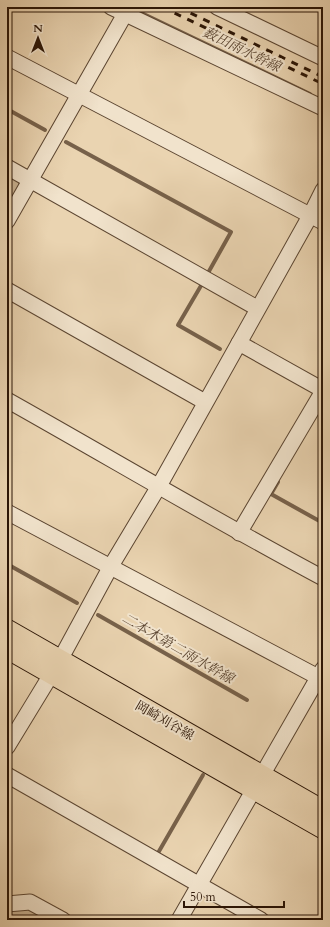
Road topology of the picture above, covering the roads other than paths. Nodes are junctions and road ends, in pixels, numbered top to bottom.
1 (111, 7) edge
2 (217, 7) edge
3 (125, 14) junction
4 (7, 57) edge
5 (323, 58) edge
6 (79, 94) junction
7 (323, 108) edge
8 (7, 167) edge
9 (30, 180) junction
10 (323, 190) edge
11 (316, 219) edge
12 (7, 221) edge
13 (7, 290) edge
14 (258, 308) junction
15 (239, 343) junction
16 (323, 390) edge
17 (7, 400) edge
18 (205, 402) junction
19 (159, 486) junction
20 (7, 512) edge
21 (239, 533) junction
22 (111, 566) junction
23 (323, 578) edge
24 (7, 629) edge
25 (7, 649) edge
26 (55, 667) junction
27 (321, 674) edge
28 (7, 747) edge
29 (7, 775) edge
30 (257, 782) junction
31 (323, 810) edge
32 (323, 829) edge
33 (200, 885) junction
34 (7, 904) edge
35 (63, 920) edge
36 (179, 920) edge
37 (261, 920) edge

1 - 3 street
2 - 5 street
3 - 6 street
3 - 7 street
4 - 6 street
6 - 9 street
6 - 11 street
8 - 9 street
9 - 12 street
9 - 14 street
10 - 11 street
11 - 14 street
13 - 18 street
14 - 15 street
15 - 16 street
15 - 18 street
16 - 21 street
17 - 19 street
18 - 19 street
19 - 21 street
19 - 22 street
20 - 22 street
21 - 23 street
22 - 26 street
22 - 27 street
24 - 26 main road, 岡崎刈谷線
25 - 26 main road, 岡崎刈谷線
26 - 28 street
26 - 30 main road, 岡崎刈谷線
27 - 30 street
29 - 33 street
30 - 31 main road, 岡崎刈谷線
30 - 32 main road, 岡崎刈谷線
30 - 33 street
33 - 36 street
33 - 37 street
34 - 35 street

